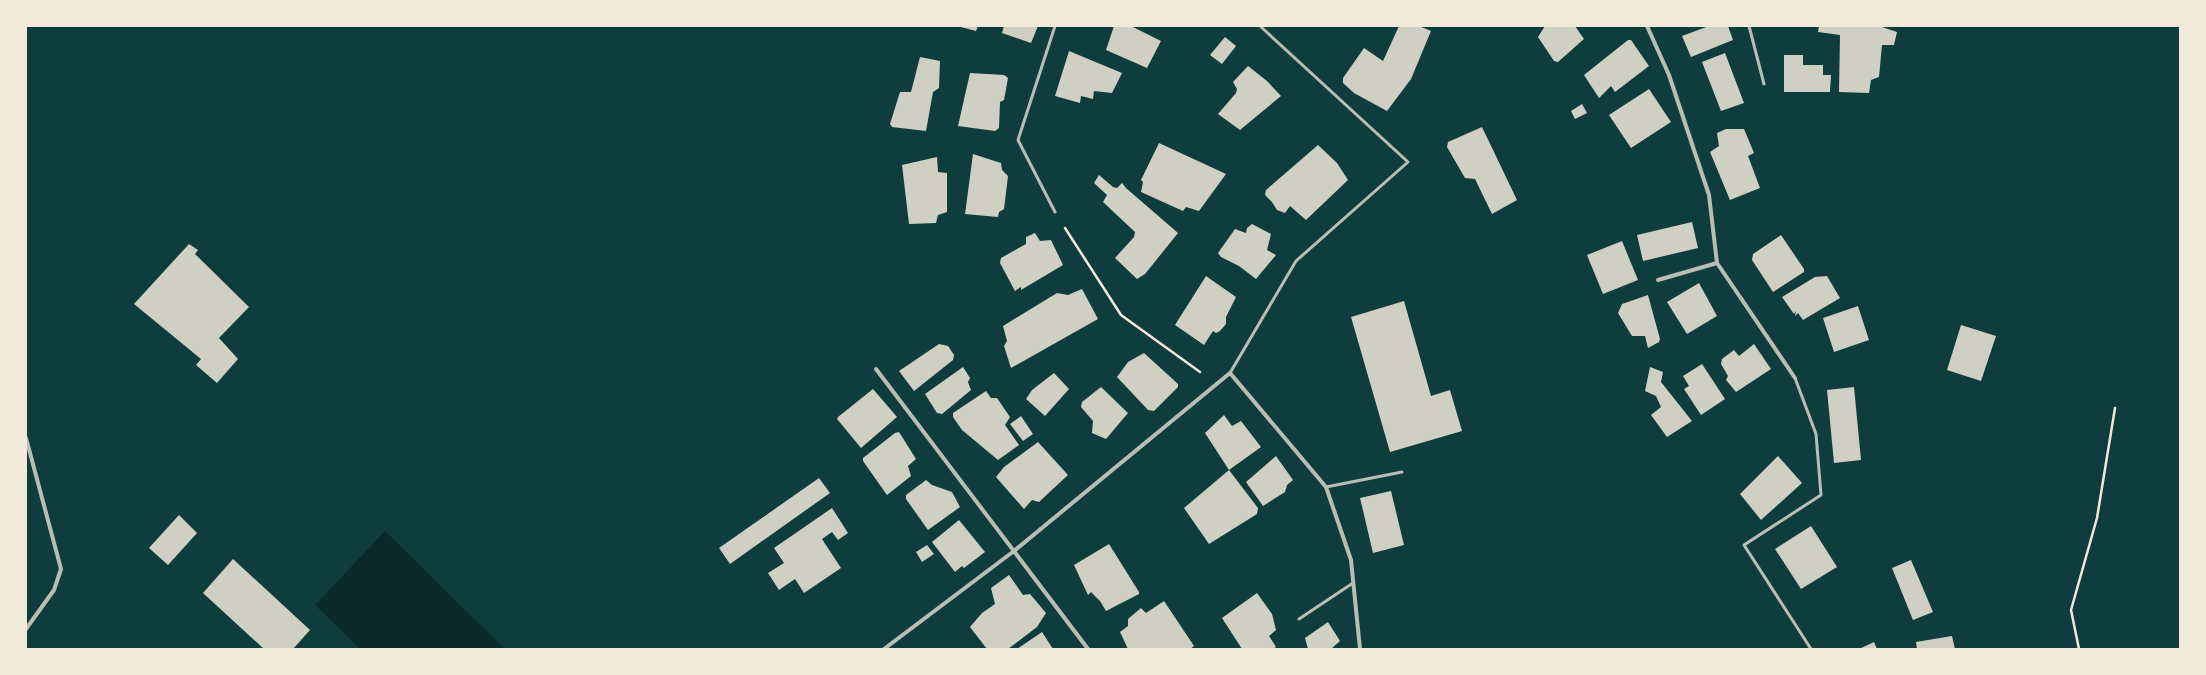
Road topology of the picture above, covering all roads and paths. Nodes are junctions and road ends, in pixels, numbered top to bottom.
1 (1055, 26) edge
2 (1260, 26) edge
3 (1647, 26) edge
4 (1749, 26) edge
5 (1764, 84) dead end
6 (1055, 212) joint
7 (1717, 263) junction
8 (1658, 280) dead end
9 (876, 369) dead end
10 (1230, 373) junction
11 (1795, 378) joint
12 (1217, 384) junction
13 (2115, 408) dead end
14 (26, 438) edge
15 (1402, 472) dead end
16 (1326, 488) junction
17 (1014, 551) junction
18 (1353, 584) junction
19 (1299, 619) dead end
20 (26, 629) edge
21 (884, 649) edge
22 (1088, 649) edge
23 (1360, 649) edge
24 (1811, 649) edge
25 (2079, 649) edge

1 - 6 lane
2 - 10 lane
3 - 7 street
4 - 5 lane
6 - 12 path
7 - 8 street
7 - 11 street
9 - 17 street
10 - 12 street
10 - 16 street
11 - 24 lane
12 - 17 street
13 - 25 path
14 - 20 street
15 - 16 lane
16 - 18 street
17 - 21 street
17 - 22 street
18 - 19 lane
18 - 23 street

